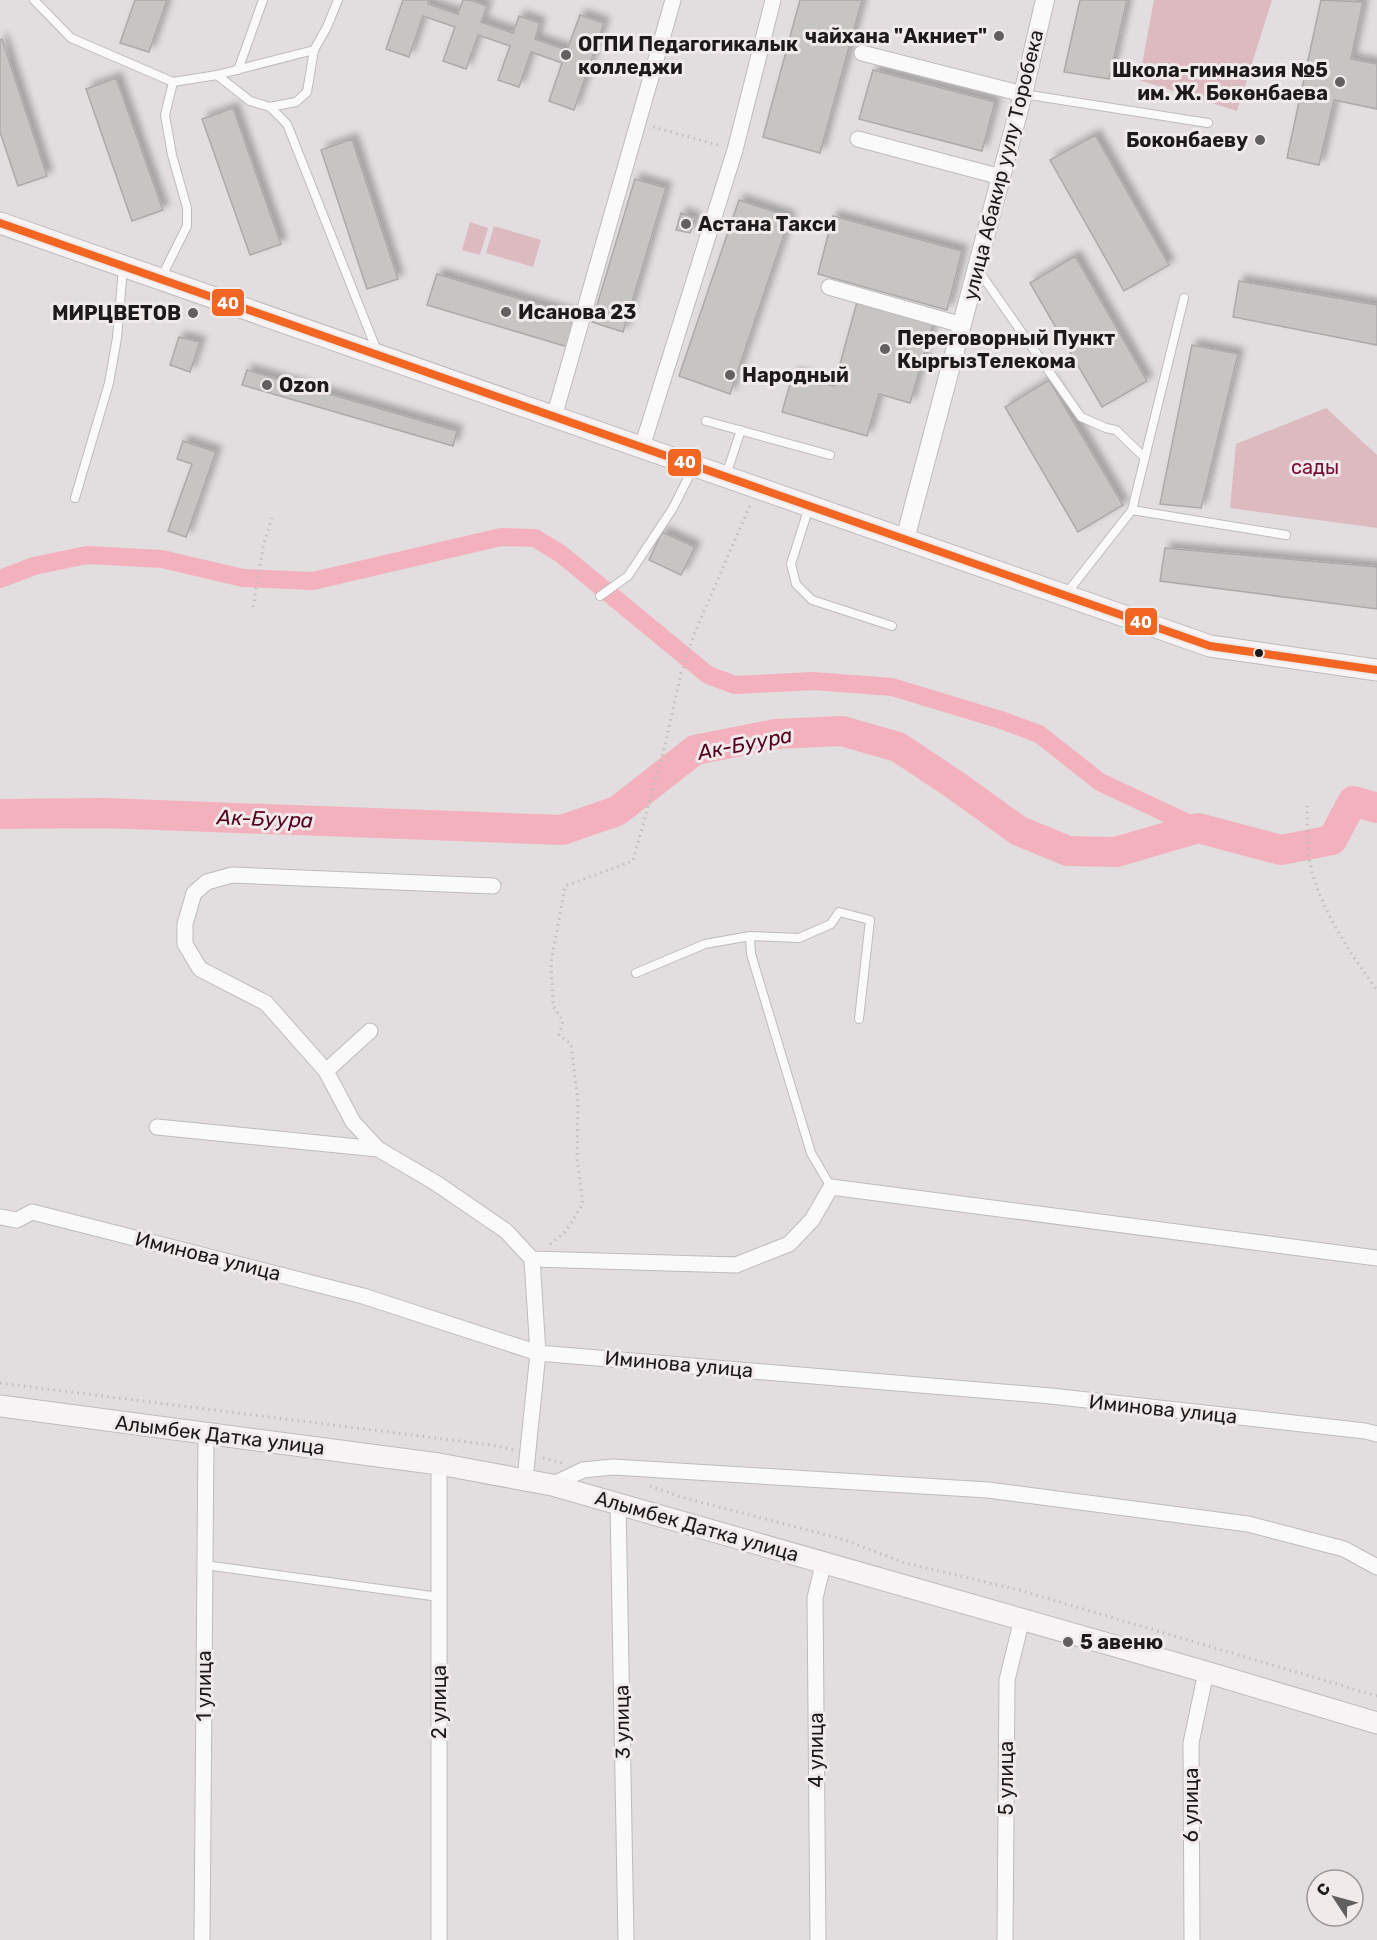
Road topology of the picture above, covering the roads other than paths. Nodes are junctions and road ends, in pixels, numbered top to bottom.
1 (34, 0) edge
2 (262, 0) edge
3 (338, 0) edge
4 (673, 0) edge
5 (773, 0) edge
6 (1045, 0) edge
7 (314, 50) junction
8 (862, 53) dead end
9 (238, 70) junction
10 (217, 75) junction
11 (173, 82) junction
12 (1023, 93) junction
13 (270, 107) junction
14 (1208, 123) dead end
15 (858, 139) dead end
16 (1001, 177) junction
17 (0, 223) edge
18 (123, 267) junction
19 (977, 268) junction
20 (160, 279) junction
21 (829, 287) dead end
22 (1184, 298) dead end
23 (962, 325) junction
24 (378, 356) junction
25 (554, 417) junction
26 (706, 421) dead end
27 (741, 430) junction
28 (642, 447) junction
29 (830, 455) dead end
30 (1145, 458) junction
31 (694, 466) junction
32 (725, 477) junction
33 (75, 498) dead end
34 (809, 506) junction
35 (1132, 510) junction
36 (1286, 535) dead end
37 (905, 539) junction
38 (1065, 595) junction
39 (600, 596) dead end
40 (892, 626) dead end
41 (1377, 669) edge
42 (493, 886) dead end
43 (750, 936) junction
44 (636, 973) dead end
45 (859, 1018) dead end
46 (370, 1031) dead end
47 (327, 1071) junction
48 (157, 1127) dead end
49 (378, 1149) junction
50 (831, 1187) junction
51 (0, 1217) edge
52 (532, 1258) junction
53 (1377, 1258) edge
54 (538, 1353) junction
55 (0, 1406) edge
56 (206, 1433) junction
57 (1377, 1434) edge
58 (439, 1464) junction
59 (525, 1479) junction
60 (552, 1485) junction
61 (618, 1504) junction
62 (824, 1561) junction
63 (205, 1564) junction
64 (1377, 1567) edge
65 (439, 1597) junction
66 (1022, 1619) junction
67 (1206, 1672) junction
68 (1377, 1723) edge
69 (202, 1940) edge
70 (439, 1940) edge
71 (626, 1940) edge
72 (818, 1940) edge
73 (1005, 1940) edge
74 (1192, 1940) edge

1 - 11 lane
2 - 9 lane
3 - 7 lane
4 - 25 street
5 - 28 street
6 - 12 street, улица Абакир уулу Торобека
7 - 9 lane
7 - 13 lane
8 - 12 street
9 - 10 lane
10 - 11 lane
10 - 13 lane
11 - 20 lane
12 - 14 lane
12 - 16 street, улица Абакир уулу Торобека
13 - 24 lane
15 - 16 street
16 - 19 street, улица Абакир уулу Торобека
17 - 18 main road
18 - 20 main road
18 - 33 lane
19 - 23 street, улица Абакир уулу Торобека
19 - 30 lane
20 - 24 main road
21 - 23 street
22 - 30 lane
23 - 37 street, улица Абакир уулу Торобека
24 - 25 main road
25 - 28 main road
26 - 27 lane
27 - 29 lane
27 - 32 lane
28 - 31 main road
30 - 35 lane
31 - 32 main road
31 - 39 lane
32 - 34 main road
34 - 37 main road
34 - 40 lane
35 - 36 lane
35 - 38 lane
37 - 38 main road
38 - 41 main road
42 - 47 street
43 - 44 lane
43 - 45 lane
43 - 50 lane
46 - 47 street
47 - 49 street
48 - 49 street
49 - 52 street
50 - 52 street
50 - 53 street
51 - 54 street, Иминова улица
52 - 54 street
54 - 57 street, Иминова улица
54 - 59 street
55 - 56 main road, Алымбек Датка улица
56 - 58 main road, Алымбек Датка улица
56 - 63 street, 1 улица
58 - 59 main road, Алымбек Датка улица
58 - 65 street, 2 улица
59 - 60 main road, Алымбек Датка улица
60 - 61 main road, Алымбек Датка улица
60 - 64 street
61 - 62 main road, Алымбек Датка улица
61 - 71 street, 3 улица
62 - 66 main road, Алымбек Датка улица
62 - 72 street, 4 улица
63 - 65 lane
63 - 69 street, 1 улица
65 - 70 street, 2 улица
66 - 67 main road, Алымбек Датка улица
66 - 73 street, 5 улица
67 - 68 main road, Алымбек Датка улица
67 - 74 street, 6 улица

